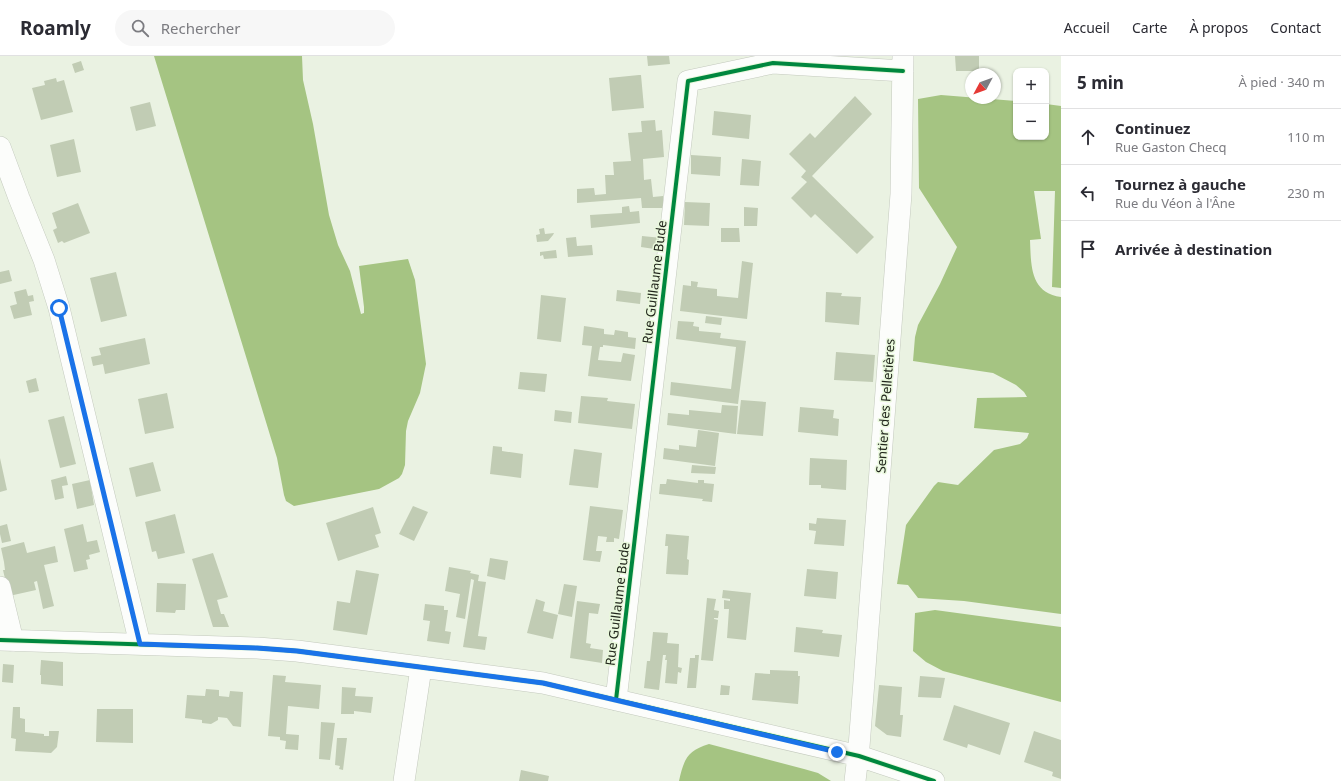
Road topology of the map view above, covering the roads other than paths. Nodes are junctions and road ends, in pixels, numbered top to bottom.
1 (903, 64) edge
2 (0, 147) edge
3 (0, 588) edge
4 (7, 640) edge
5 (140, 644) junction
6 (421, 668) junction
7 (616, 700) junction
8 (859, 756) junction
9 (404, 781) edge
10 (855, 781) edge
11 (934, 781) edge

1 - 7 street, Rue Guillaume Bude
1 - 8 street, Sentier des Pelletières
2 - 5 street
3 - 4 street
4 - 5 street
5 - 6 street
6 - 7 street
6 - 9 street
7 - 8 street
8 - 10 street, Sentier des Pelletières
8 - 11 street

